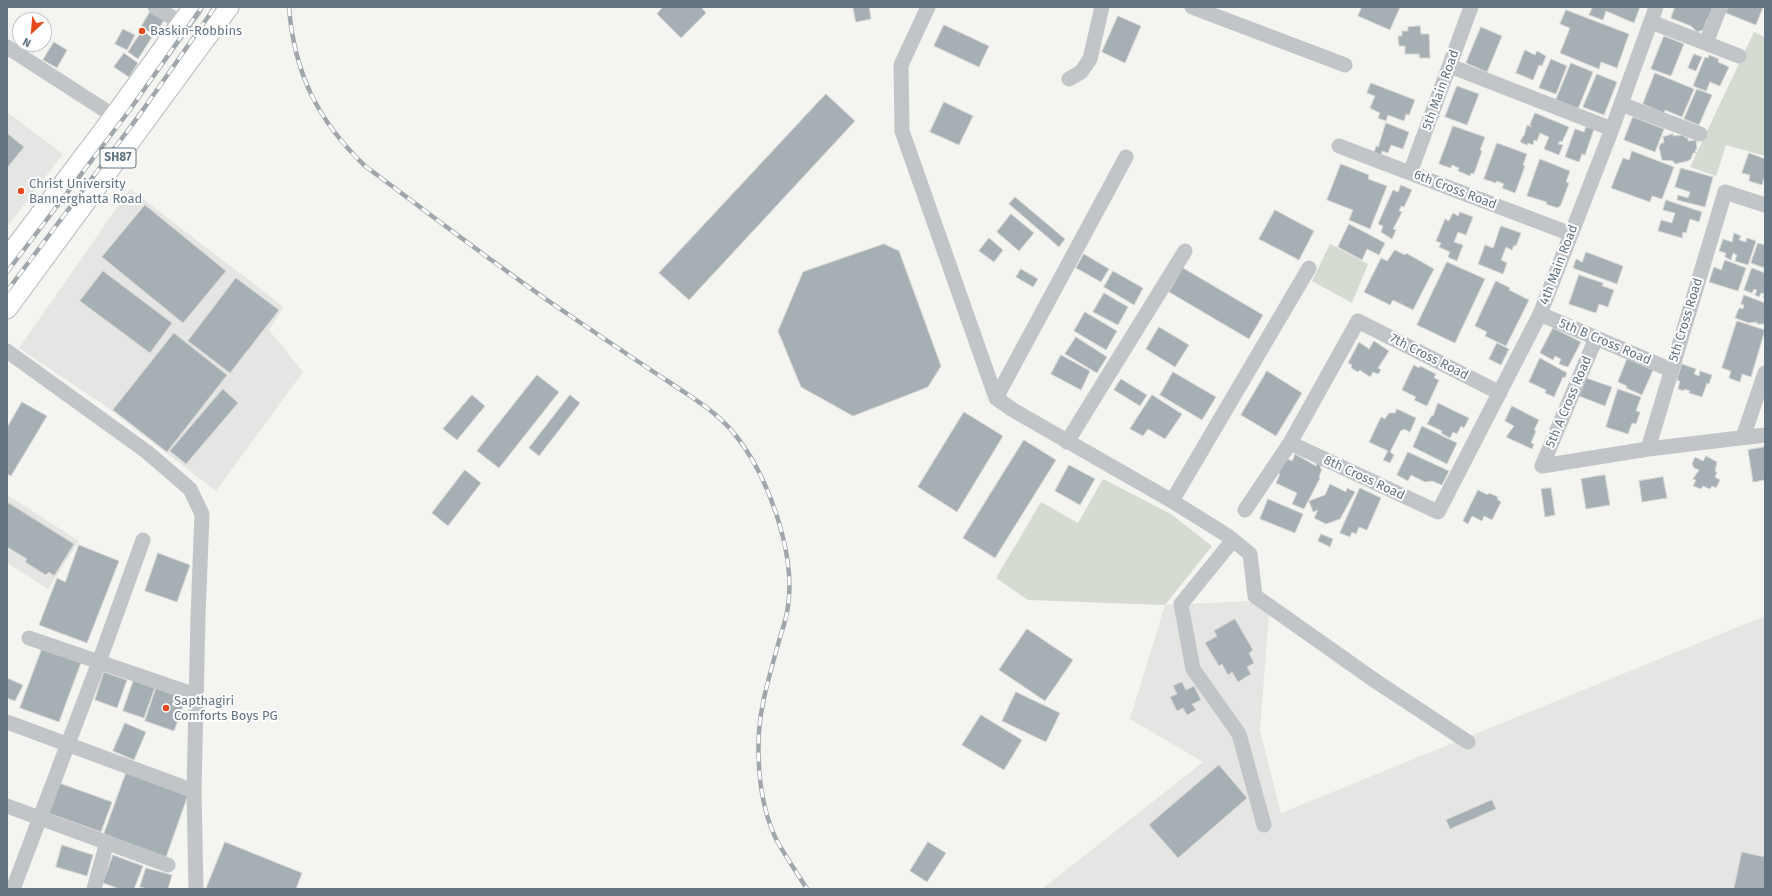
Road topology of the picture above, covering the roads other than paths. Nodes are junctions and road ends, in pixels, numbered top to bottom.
1 (155, 7) edge
2 (193, 7) edge
3 (230, 7) edge
4 (928, 7) edge
5 (1102, 7) edge
6 (1192, 7) edge
7 (1471, 7) edge
8 (1656, 7) edge
9 (1720, 7) edge
10 (1651, 22) junction
11 (181, 23) junction
12 (1706, 43) junction
13 (7, 47) edge
14 (1739, 56) dead end
15 (1345, 65) dead end
16 (1450, 66) junction
17 (1069, 79) dead end
18 (1621, 104) junction
19 (114, 116) junction
20 (1612, 129) junction
21 (1700, 134) dead end
22 (1339, 146) dead end
23 (1126, 157) dead end
24 (1410, 173) junction
25 (1765, 204) edge
26 (1570, 234) junction
27 (1185, 251) dead end
28 (7, 258) edge
29 (1309, 268) dead end
30 (7, 309) edge
31 (1540, 314) junction
32 (1596, 338) junction
33 (7, 351) edge
34 (1671, 370) junction
35 (1765, 373) edge
36 (1500, 393) junction
37 (996, 398) junction
38 (1765, 435) edge
39 (1743, 438) junction
40 (1068, 442) junction
41 (1290, 443) junction
42 (1648, 449) junction
43 (1172, 501) junction
44 (1244, 510) dead end
45 (1438, 512) joint
46 (143, 540) dead end
47 (1233, 540) junction
48 (29, 638) dead end
49 (99, 662) junction
50 (196, 695) junction
51 (7, 722) edge
52 (1468, 742) dead end
53 (67, 744) junction
54 (194, 791) junction
55 (7, 806) edge
56 (40, 818) junction
57 (1264, 825) dead end
58 (107, 842) junction
59 (168, 865) dead end
60 (14, 889) edge
61 (94, 889) edge
62 (196, 889) edge

1 - 11 street
2 - 11 main road, SH87
3 - 30 main road, SH87
4 - 37 street
5 - 17 street
6 - 15 street
7 - 16 street, 5th Main Road
8 - 10 street, 4th Main Road
9 - 12 street
10 - 12 street
10 - 18 street, 4th Main Road
11 - 19 main road, SH87
12 - 14 street
13 - 19 street
16 - 20 street
16 - 24 street, 5th Main Road
18 - 20 street, 4th Main Road
18 - 21 street
19 - 28 main road, SH87
20 - 26 street, 4th Main Road
22 - 24 street, 6th Cross Road
23 - 37 street
24 - 26 street, 6th Cross Road
25 - 34 street, 5th Cross Road
26 - 31 street, 4th Main Road
27 - 40 street
29 - 43 street
31 - 32 street, 5th B Cross Road
31 - 36 street, 4th Main Road
32 - 34 street, 5th B Cross Road
32 - 42 street, 5th A Cross Road
33 - 50 street
34 - 42 street, 5th Cross Road
35 - 39 street
36 - 41 street, 7th Cross Road
36 - 45 street, 4th Main Road
37 - 40 street
38 - 39 street
39 - 42 street
40 - 43 street
41 - 44 street
41 - 45 street, 8th Cross Road
43 - 47 street
46 - 49 street
47 - 52 street
47 - 57 street
48 - 49 street
49 - 50 street
49 - 53 street
50 - 54 street
51 - 53 street
53 - 54 street
53 - 56 street
54 - 62 street
55 - 56 street
56 - 58 street
56 - 60 street
58 - 59 street
58 - 61 street

